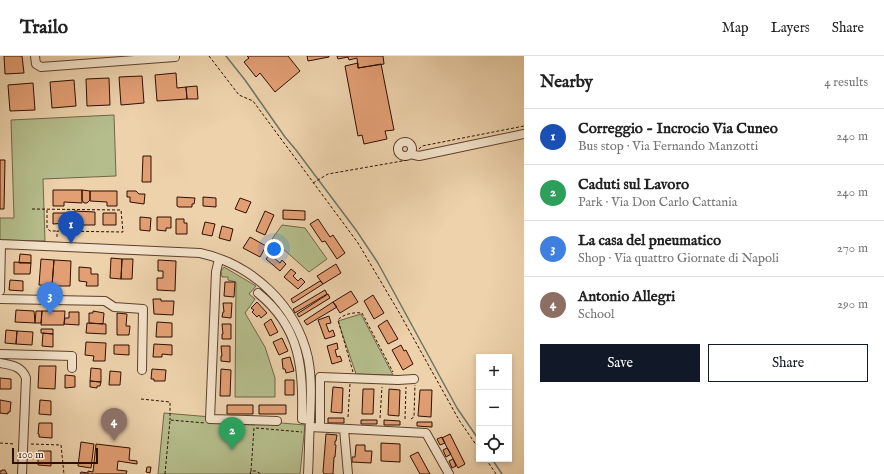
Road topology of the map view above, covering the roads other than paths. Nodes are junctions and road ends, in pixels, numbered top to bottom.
1 (35, 56) edge
2 (175, 57) dead end
3 (524, 134) edge
4 (416, 153) road end
5 (1, 244) edge
6 (219, 259) junction
7 (0, 291) edge
8 (258, 293) dead end
9 (0, 298) edge
10 (0, 354) edge
11 (0, 363) edge
12 (72, 368) dead end
13 (142, 370) dead end
14 (410, 379) road end
15 (277, 421) dead end
16 (310, 427) junction
17 (320, 427) junction
18 (344, 428) junction
19 (22, 474) edge
20 (308, 474) edge
21 (348, 474) edge
22 (449, 474) edge

1 - 2 street
3 - 4 street
5 - 6 street
5 - 7 street
6 - 15 street
6 - 16 street
8 - 16 street
9 - 13 street
10 - 12 street
11 - 19 street
14 - 17 street
16 - 17 street
16 - 20 street
17 - 18 street
18 - 21 street
18 - 22 street

